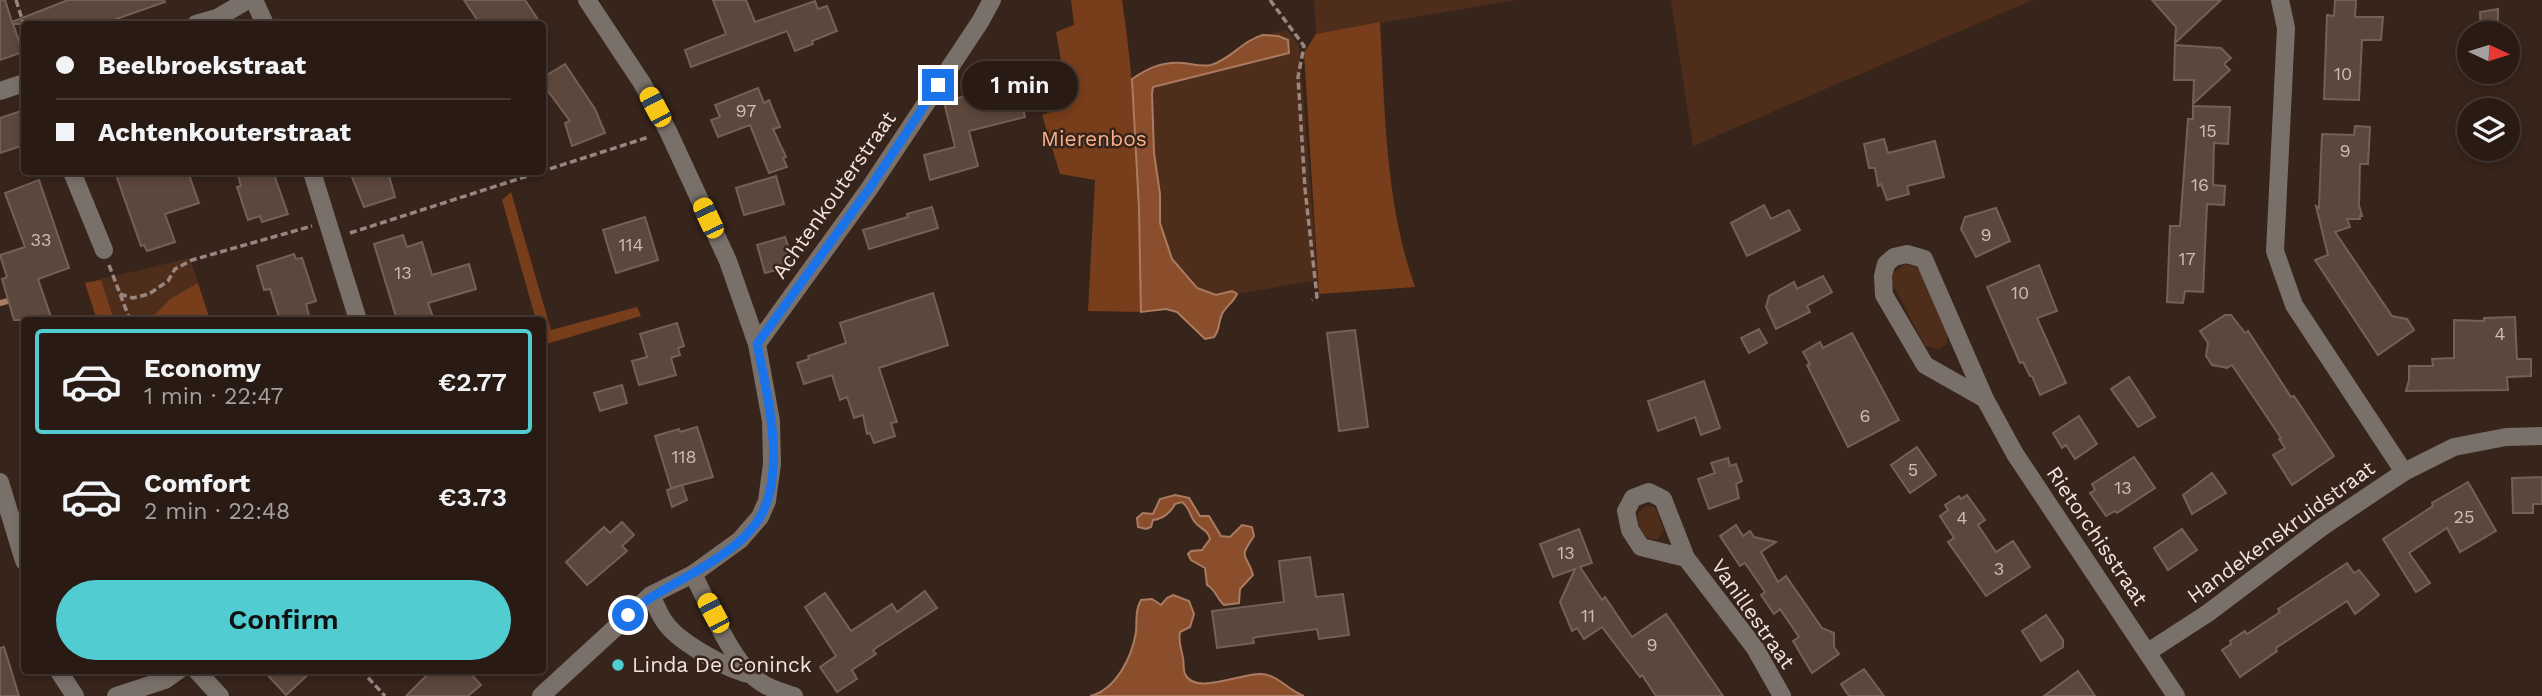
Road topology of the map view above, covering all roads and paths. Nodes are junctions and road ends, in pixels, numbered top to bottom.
1 (16, 0) edge
2 (248, 0) edge
3 (254, 0) edge
4 (587, 0) edge
5 (992, 0) edge
6 (1270, 0) edge
7 (2280, 0) edge
8 (23, 21) edge
9 (207, 21) edge
10 (264, 21) edge
11 (21, 84) edge
12 (0, 91) edge
13 (668, 131) junction
14 (546, 167) edge
15 (73, 175) edge
16 (313, 175) edge
17 (518, 175) edge
18 (330, 230) junction
19 (104, 250) dead end
20 (110, 268) dead end
21 (120, 294) junction
22 (1312, 300) dead end
23 (129, 317) edge
24 (357, 317) edge
25 (757, 344) junction
26 (1985, 399) junction
27 (2542, 436) edge
28 (2404, 472) junction
29 (0, 482) edge
30 (21, 551) edge
31 (1686, 558) dead end
32 (692, 574) junction
33 (651, 595) junction
34 (2148, 652) junction
35 (61, 674) edge
36 (173, 674) edge
37 (200, 674) edge
38 (365, 674) edge
39 (749, 674) junction
40 (75, 696) edge
41 (116, 696) edge
42 (220, 696) edge
43 (385, 696) edge
44 (541, 696) edge
45 (794, 696) edge
46 (1782, 696) edge
47 (2176, 696) edge

1 - 8 path
2 - 9 street
3 - 10 street
4 - 13 street
5 - 25 street, Achtenkouterstraat
6 - 22 path
7 - 28 street, Handekenskruidstraat
11 - 12 street
13 - 14 path
13 - 25 street
15 - 19 street
16 - 18 street
17 - 18 path
18 - 21 path
18 - 24 street
20 - 21 path
21 - 23 path
25 - 32 street
26 - 26 street, Rietorchisstraat
26 - 34 street, Rietorchisstraat
27 - 28 street, Handekenskruidstraat
28 - 34 street, Handekenskruidstraat
29 - 30 street
31 - 46 street, Vanillestraat
32 - 33 street
32 - 39 street
33 - 39 street
33 - 44 street
34 - 47 street, Rietorchisstraat
35 - 40 street
36 - 41 street
37 - 42 street
38 - 43 path
39 - 45 street

